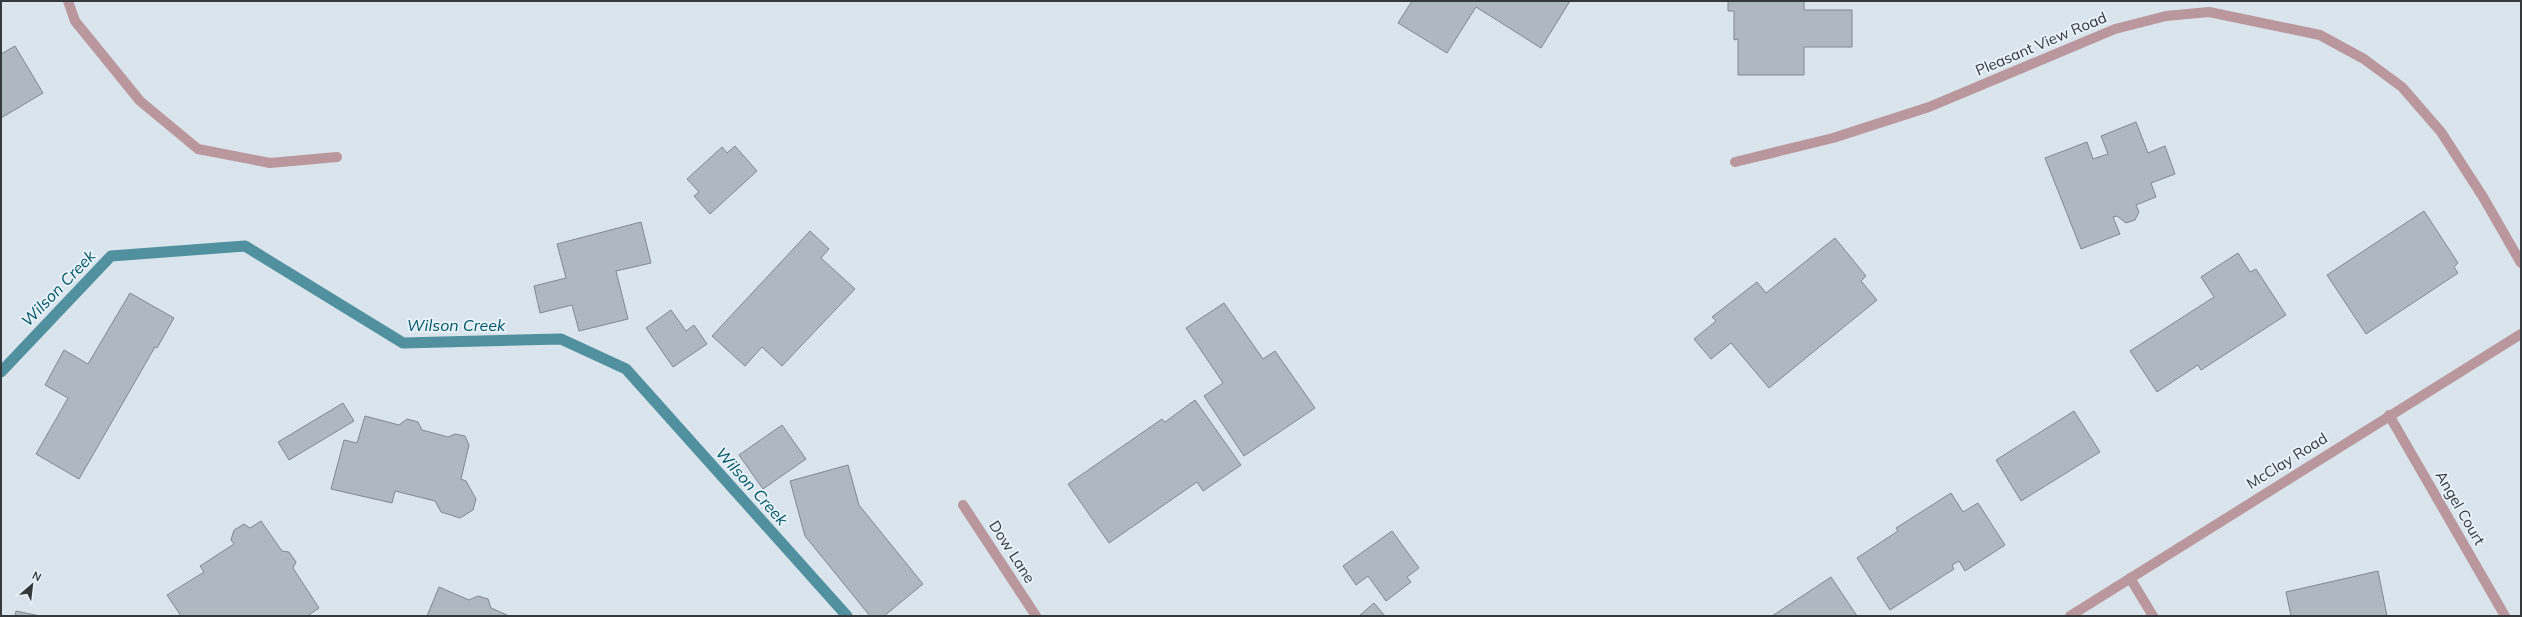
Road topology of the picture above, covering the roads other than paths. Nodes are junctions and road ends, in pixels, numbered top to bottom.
1 (68, 1) edge
2 (337, 157) dead end
3 (1735, 162) dead end
4 (2521, 263) edge
5 (2521, 334) edge
6 (2389, 415) junction
7 (963, 505) dead end
8 (2130, 578) junction
9 (1036, 616) edge
10 (2070, 616) edge
11 (2153, 616) edge
12 (2505, 616) edge

1 - 2 street
3 - 4 street, Pleasant View Road
5 - 6 street, McClay Road
6 - 8 street, McClay Road
6 - 12 street, Angel Court
7 - 9 street, Dow Lane
8 - 10 street, McClay Road
8 - 11 street

